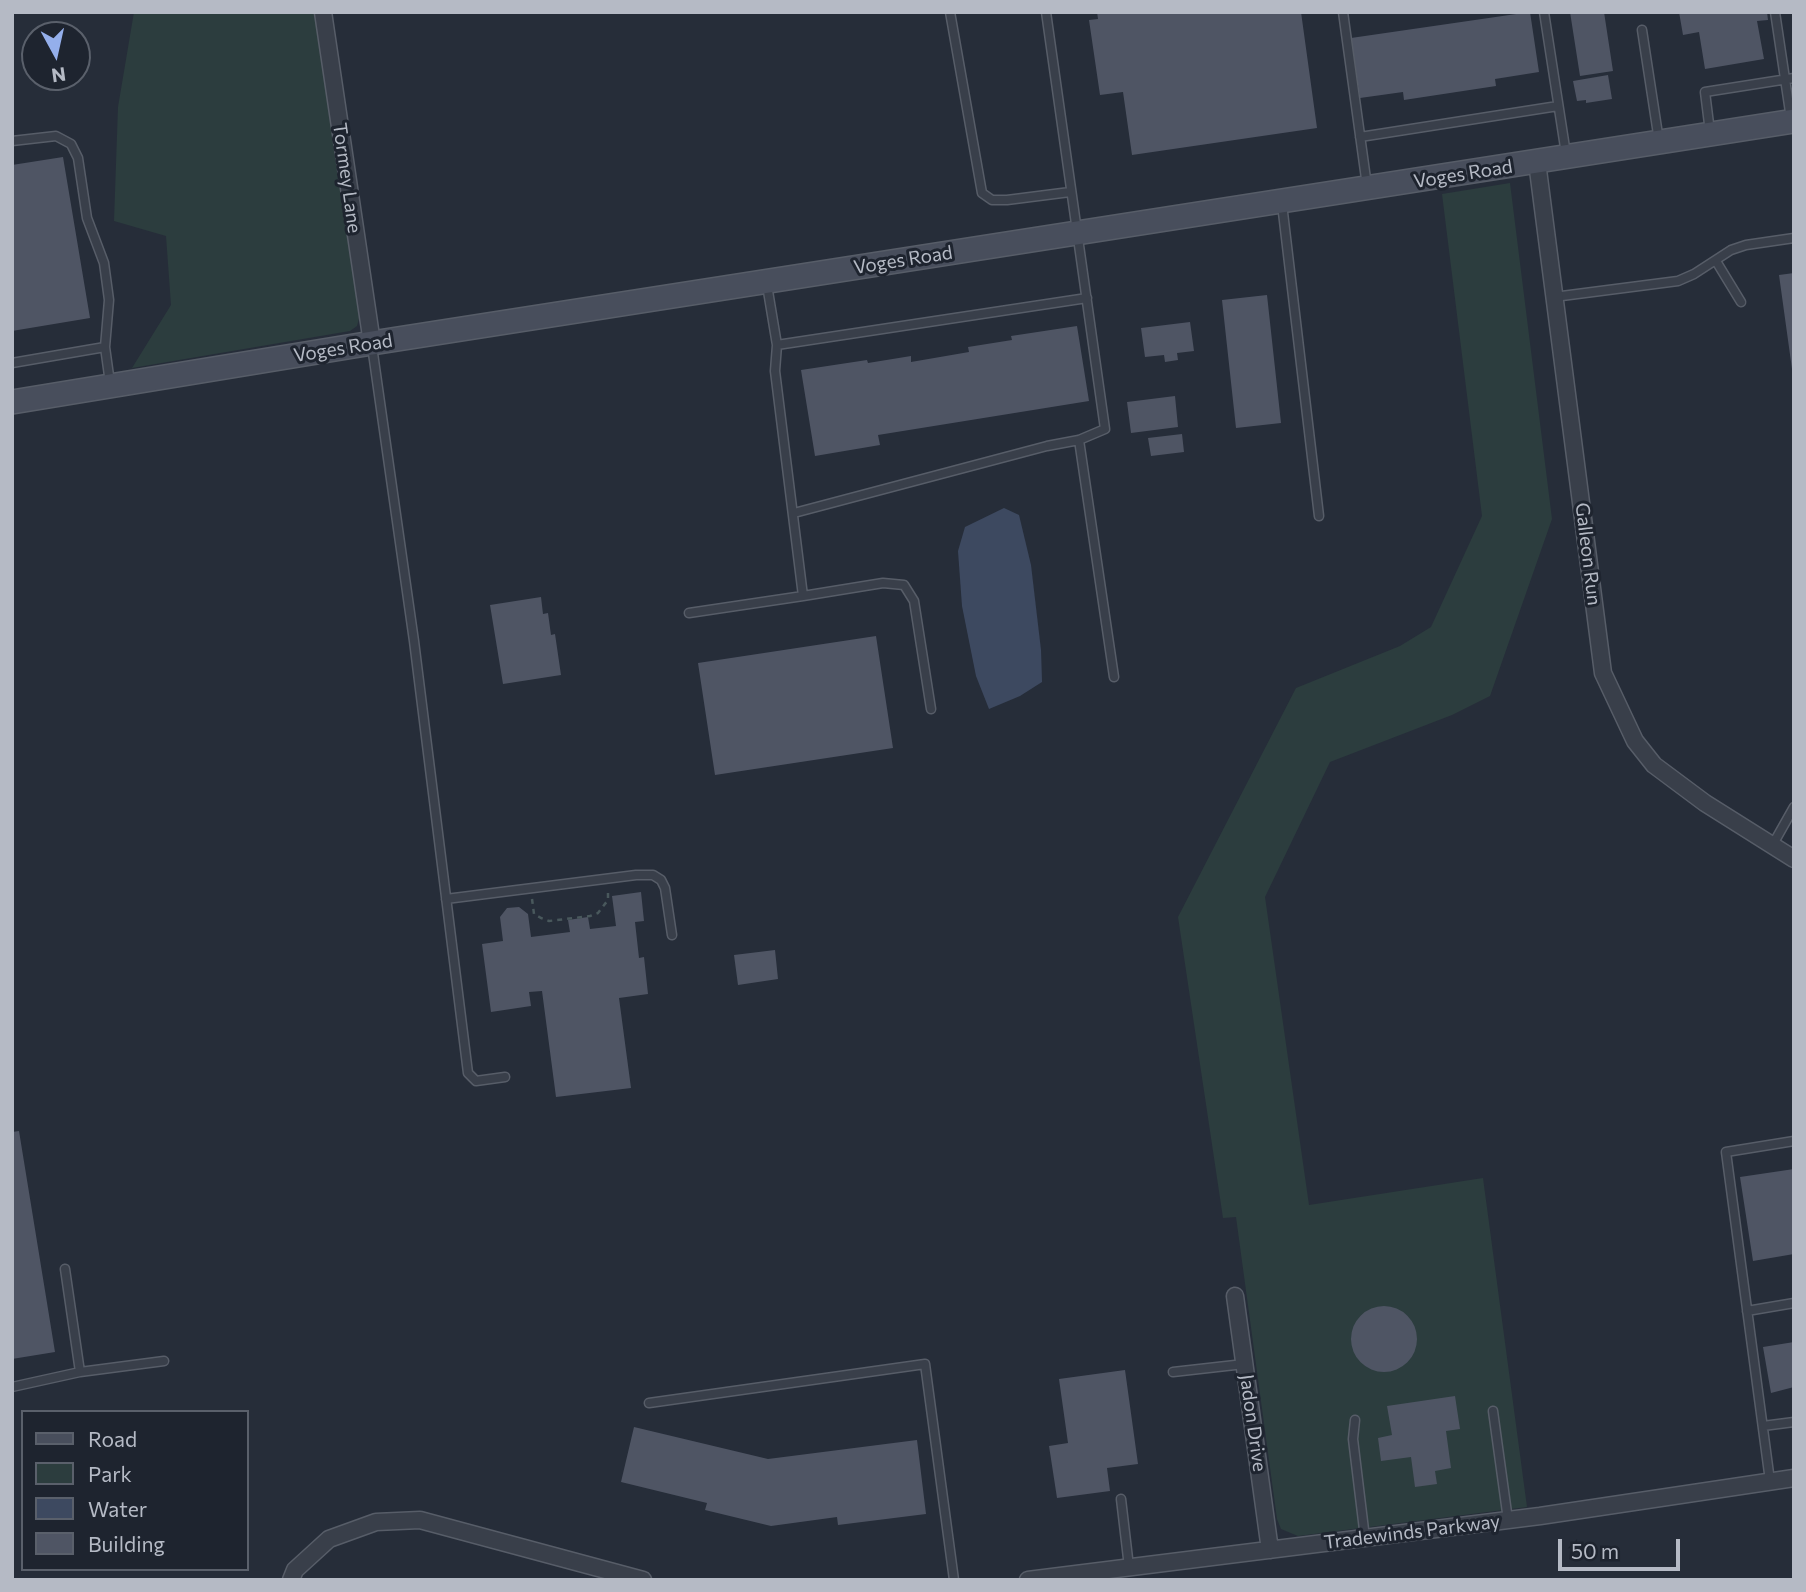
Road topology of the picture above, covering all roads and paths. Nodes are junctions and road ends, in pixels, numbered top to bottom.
1 (323, 12) edge
2 (950, 12) edge
3 (1046, 12) edge
4 (1343, 12) edge
5 (1544, 12) edge
6 (1775, 12) edge
7 (1642, 30) dead end
8 (1789, 79) edge
9 (1559, 106) junction
10 (1793, 121) edge
11 (1710, 135) junction
12 (1360, 136) junction
13 (12, 141) edge
14 (1659, 143) junction
15 (1566, 157) junction
16 (1538, 162) junction
17 (1367, 188) junction
18 (1070, 192) junction
19 (1282, 201) junction
20 (1076, 233) junction
21 (1794, 238) edge
22 (1716, 261) junction
23 (767, 282) junction
24 (1554, 297) junction
25 (1087, 298) junction
26 (1741, 302) dead end
27 (372, 343) junction
28 (777, 345) junction
29 (105, 347) junction
30 (12, 363) edge
31 (110, 386) junction
32 (12, 402) edge
33 (1079, 440) junction
34 (794, 513) junction
35 (1319, 516) dead end
36 (803, 596) junction
37 (689, 613) dead end
38 (1114, 677) dead end
39 (931, 709) dead end
40 (1794, 807) edge
41 (1772, 846) junction
42 (1794, 859) edge
43 (606, 878) junction
44 (531, 888) junction
45 (446, 899) junction
46 (671, 935) dead end
47 (505, 1077) dead end
48 (1794, 1141) edge
49 (65, 1269) dead end
50 (1235, 1296) dead end
51 (1794, 1303) edge
52 (1747, 1311) junction
53 (164, 1361) dead end
54 (1244, 1364) junction
55 (80, 1372) junction
56 (1174, 1372) dead end
57 (12, 1387) edge
58 (649, 1403) dead end
59 (1493, 1412) dead end
60 (1355, 1420) dead end
61 (1794, 1422) edge
62 (1763, 1426) junction
63 (1794, 1478) edge
64 (1770, 1481) junction
65 (1121, 1499) dead end
66 (1508, 1520) junction
67 (1365, 1538) junction
68 (1270, 1550) junction
69 (1129, 1567) junction
70 (291, 1580) edge
71 (643, 1580) edge
72 (954, 1580) edge
73 (1028, 1580) edge

1 - 27 street, Tormey Lane
2 - 18 lane
3 - 18 lane
4 - 12 lane
5 - 9 lane
6 - 8 lane
7 - 14 lane
8 - 10 lane
8 - 11 lane
9 - 12 lane
9 - 15 lane
10 - 11 street, Voges Road
11 - 14 street, Voges Road
12 - 17 lane
13 - 29 lane
14 - 15 street, Voges Road
15 - 16 street, Voges Road
16 - 17 street, Voges Road
16 - 24 street, Galleon Run
17 - 19 street, Voges Road
18 - 20 lane
19 - 20 street, Voges Road
19 - 35 lane
20 - 23 street, Voges Road
20 - 25 lane
21 - 22 lane
22 - 24 lane
22 - 26 lane
23 - 27 street, Voges Road
23 - 28 lane
24 - 41 street, Galleon Run
25 - 28 lane
25 - 33 lane
27 - 31 street, Voges Road
27 - 45 lane
28 - 34 lane
29 - 30 lane
29 - 31 lane
31 - 32 street, Voges Road
33 - 34 lane
33 - 38 lane
34 - 36 lane
36 - 37 lane
36 - 39 lane
40 - 41 lane
41 - 42 street, Galleon Run
43 - 44 lane
43 - 44 path
43 - 46 lane
44 - 45 lane
45 - 47 lane
48 - 52 lane
49 - 55 lane
50 - 54 street, Jadon Drive
51 - 52 lane
52 - 62 lane
53 - 55 lane
54 - 56 lane
54 - 68 street, Jadon Drive
55 - 57 lane
58 - 72 lane
59 - 66 lane
60 - 67 lane
61 - 62 lane
62 - 64 lane
63 - 64 street, Tradewinds Parkway
64 - 66 street, Tradewinds Parkway
65 - 69 lane
66 - 67 street, Tradewinds Parkway
67 - 68 street, Tradewinds Parkway
68 - 69 street, Tradewinds Parkway
69 - 73 street, Tradewinds Parkway
70 - 71 street

